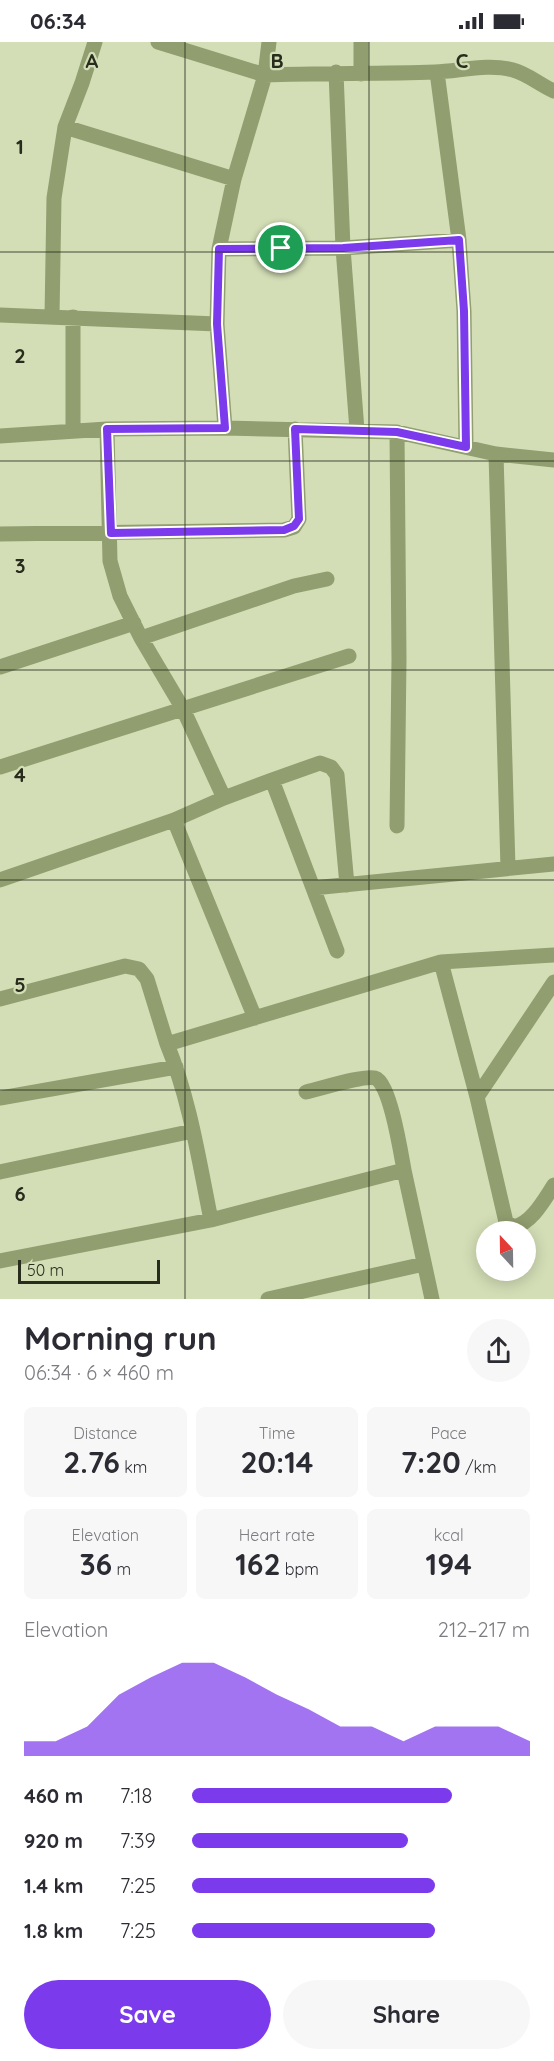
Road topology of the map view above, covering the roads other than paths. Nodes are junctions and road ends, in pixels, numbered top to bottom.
1 (95, 42) edge
2 (158, 42) edge
3 (269, 42) edge
4 (361, 42) edge
5 (336, 72) junction
6 (437, 72) junction
7 (362, 74) junction
8 (265, 75) junction
9 (554, 91) edge
10 (65, 127) junction
11 (234, 179) junction
12 (459, 240) junction
13 (343, 248) junction
14 (219, 249) junction
15 (0, 315) edge
16 (52, 316) junction
17 (73, 317) junction
18 (217, 324) junction
19 (225, 428) junction
20 (107, 429) junction
21 (295, 429) junction
22 (357, 430) junction
23 (73, 432) junction
24 (397, 432) junction
25 (0, 436) edge
26 (466, 447) junction
27 (496, 454) junction
28 (554, 460) edge
29 (111, 533) junction
30 (0, 534) edge
31 (327, 579) dead end
32 (134, 623) junction
33 (141, 638) junction
34 (349, 656) dead end
35 (0, 667) edge
36 (183, 710) junction
37 (0, 767) edge
38 (272, 780) junction
39 (224, 798) junction
40 (174, 820) junction
41 (397, 826) dead end
42 (554, 864) edge
43 (508, 868) junction
44 (0, 880) edge
45 (347, 885) junction
46 (313, 888) junction
47 (337, 951) dead end
48 (554, 955) edge
49 (441, 962) junction
50 (554, 982) edge
51 (0, 999) edge
52 (255, 1018) junction
53 (167, 1044) junction
54 (176, 1067) junction
55 (306, 1092) dead end
56 (0, 1098) edge
57 (477, 1098) junction
58 (193, 1131) junction
59 (404, 1170) junction
60 (0, 1172) edge
61 (554, 1185) edge
62 (210, 1220) junction
63 (0, 1261) edge
64 (424, 1264) junction
65 (331, 1292) edge
66 (268, 1299) edge
67 (432, 1299) edge

1 - 10 street
2 - 8 street
3 - 8 street
4 - 7 street
5 - 7 street
5 - 8 street
5 - 13 street
6 - 7 street
6 - 9 street
6 - 12 street
8 - 11 street
10 - 11 street
10 - 16 street
11 - 14 street
12 - 13 street
12 - 26 street
13 - 14 street
13 - 22 street
14 - 18 street
15 - 16 street
16 - 17 street
17 - 18 street
17 - 23 street
18 - 19 street
19 - 20 street
19 - 21 street
20 - 23 street
20 - 29 street
21 - 22 street
21 - 29 street
22 - 24 street
23 - 25 street
24 - 26 street
24 - 41 street
26 - 27 street
27 - 28 street
27 - 43 street
29 - 30 street
29 - 32 street
31 - 33 street
32 - 33 street
32 - 35 street
33 - 36 street
34 - 36 street
36 - 37 street
36 - 39 street
38 - 39 street
38 - 45 street
38 - 46 street
39 - 40 street
40 - 44 street
40 - 52 street
42 - 43 street
43 - 45 street
45 - 46 street
46 - 47 street
48 - 49 street
49 - 52 street
49 - 57 street
50 - 57 street
51 - 53 street
52 - 53 street
53 - 54 street
54 - 56 street
54 - 58 street
55 - 59 street
57 - 61 street
58 - 60 street
58 - 62 street
59 - 62 street
59 - 64 street
62 - 63 street
64 - 65 street
64 - 67 street
65 - 66 street

